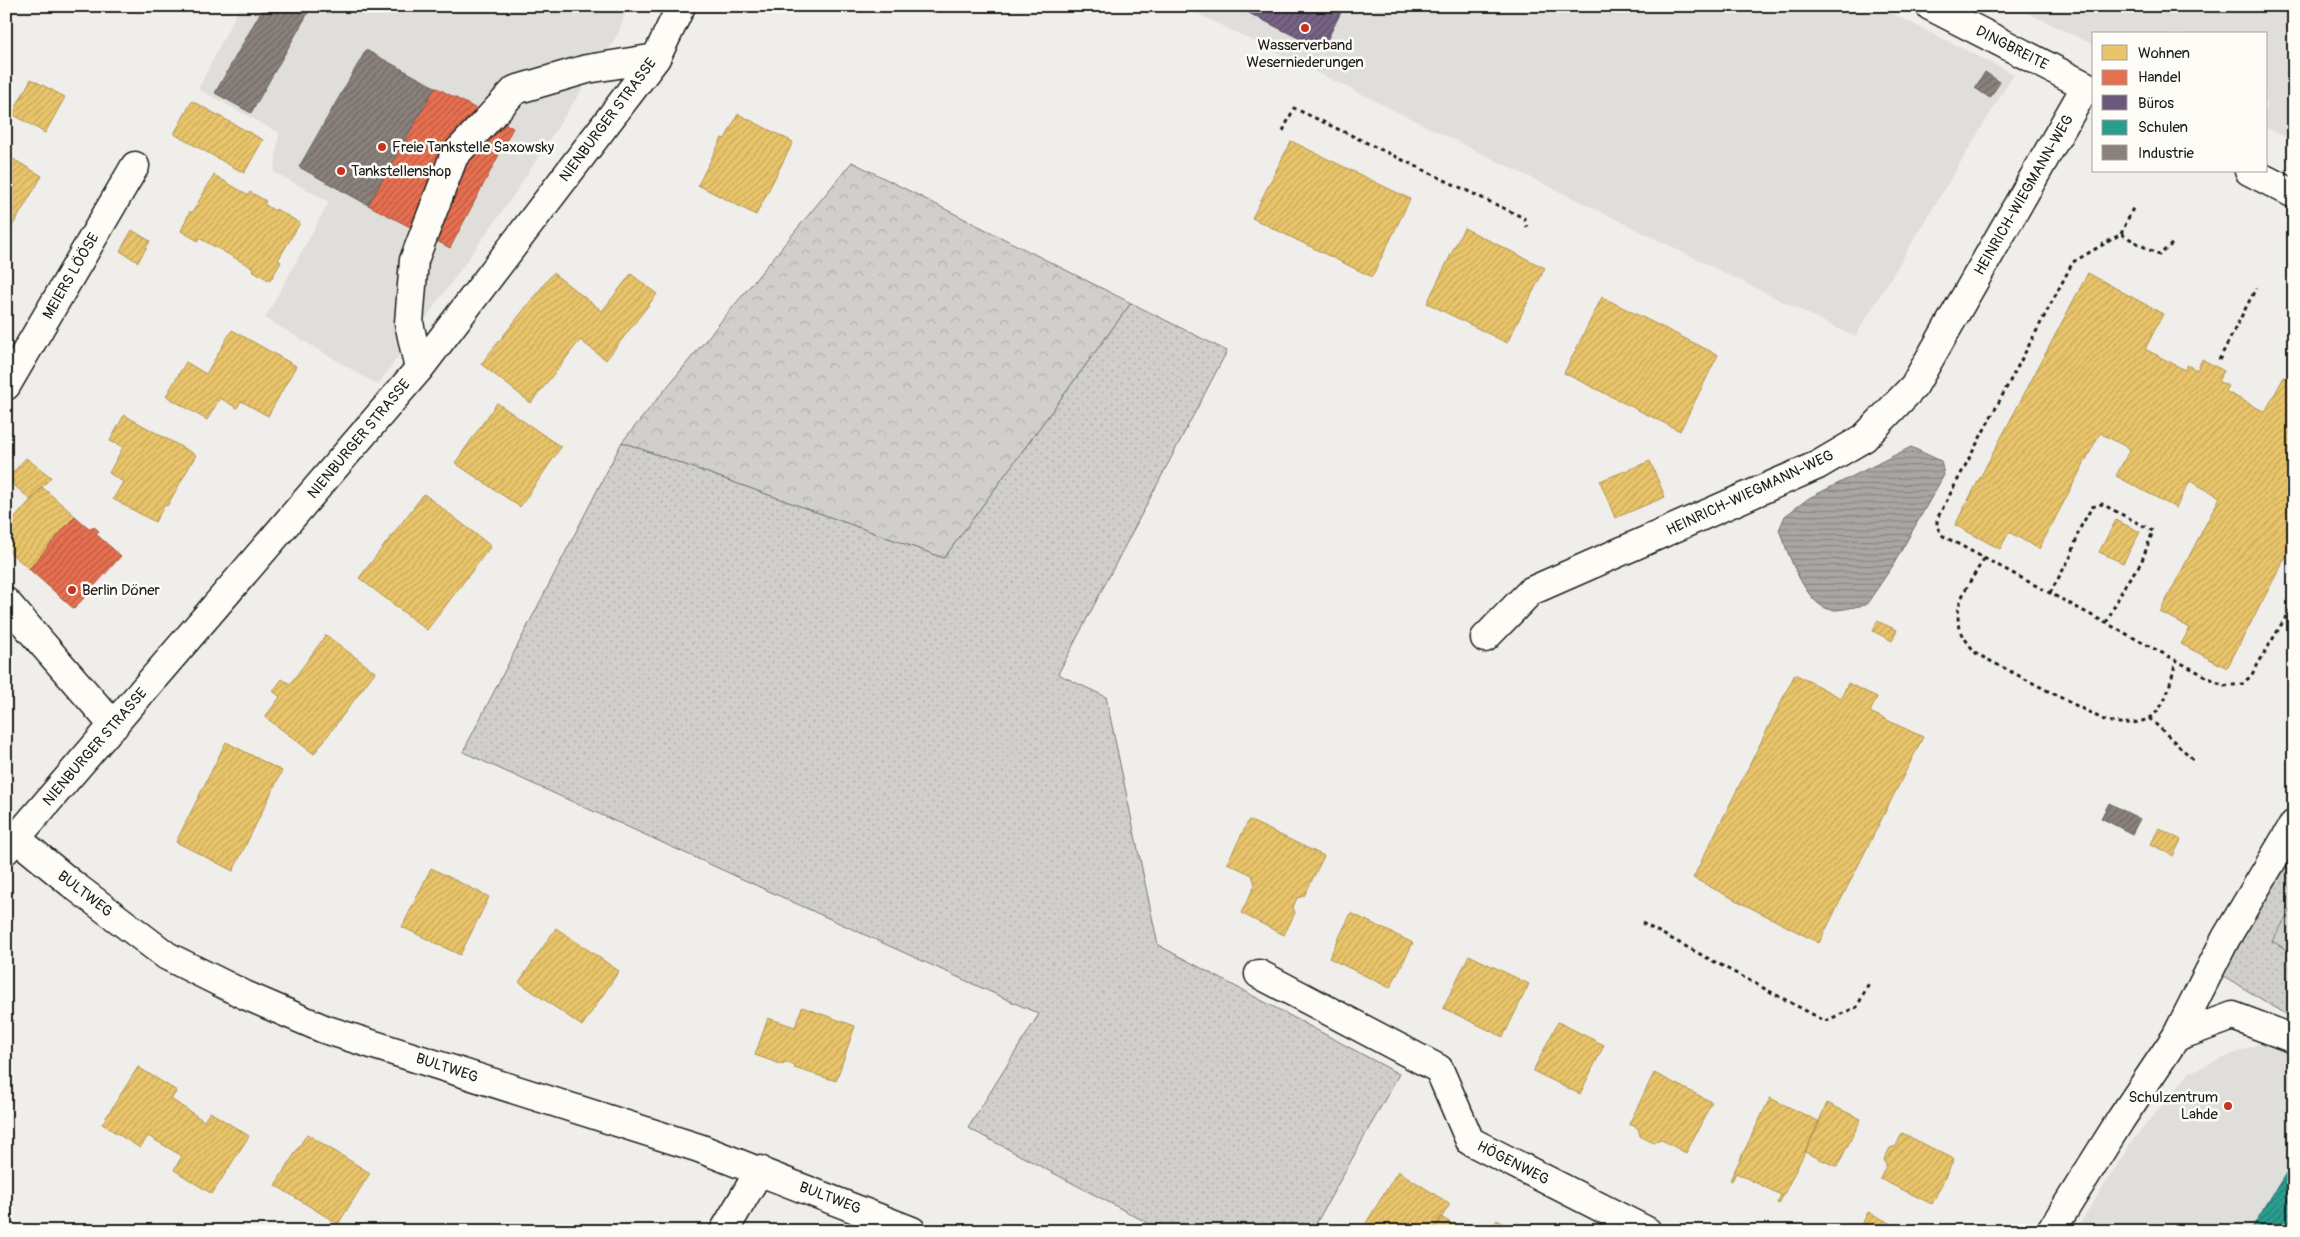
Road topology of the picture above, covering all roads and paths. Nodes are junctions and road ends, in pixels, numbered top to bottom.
1 (682, 6) edge
2 (1930, 6) edge
3 (656, 58) junction
4 (2090, 88) edge
5 (1283, 131) dead end
6 (135, 166) dead end
7 (2251, 172) edge
8 (2294, 194) edge
9 (2134, 206) dead end
10 (1527, 228) dead end
11 (2121, 234) junction
12 (2172, 244) dead end
13 (2256, 288) dead end
14 (2219, 360) dead end
15 (419, 369) junction
16 (6, 386) edge
17 (1984, 559) junction
18 (2050, 593) junction
19 (6, 602) edge
20 (2293, 605) edge
21 (2106, 623) junction
22 (1485, 638) dead end
23 (2176, 661) junction
24 (2149, 718) junction
25 (114, 726) junction
26 (2195, 761) dead end
27 (2294, 824) edge
28 (11, 844) edge
29 (1642, 923) dead end
30 (1259, 974) dead end
31 (1869, 983) dead end
32 (2176, 1037) junction
33 (2294, 1039) edge
34 (760, 1170) junction
35 (724, 1231) edge
36 (912, 1231) edge
37 (1647, 1231) edge
38 (2051, 1231) edge

1 - 3 street, NIENBURGER STRASSE
2 - 4 street, DINGBREITE
3 - 15 street, NIENBURGER STRASSE
3 - 15 street
4 - 22 street, HEINRICH-WIEGMANN-WEG
5 - 10 path
6 - 16 street, MEIERS LÖÖSE
7 - 8 street
9 - 11 path
11 - 12 path
11 - 17 path
13 - 14 path
15 - 25 street, NIENBURGER STRASSE
17 - 18 path
17 - 24 path
18 - 21 path
18 - 21 path
19 - 25 street
20 - 23 path
21 - 23 path
23 - 24 path
24 - 26 path
25 - 28 street, NIENBURGER STRASSE
27 - 32 street
28 - 34 street, BULTWEG
29 - 31 path
30 - 37 street, HÖGENWEG
32 - 33 street
32 - 38 street
34 - 35 street
34 - 36 street, BULTWEG

